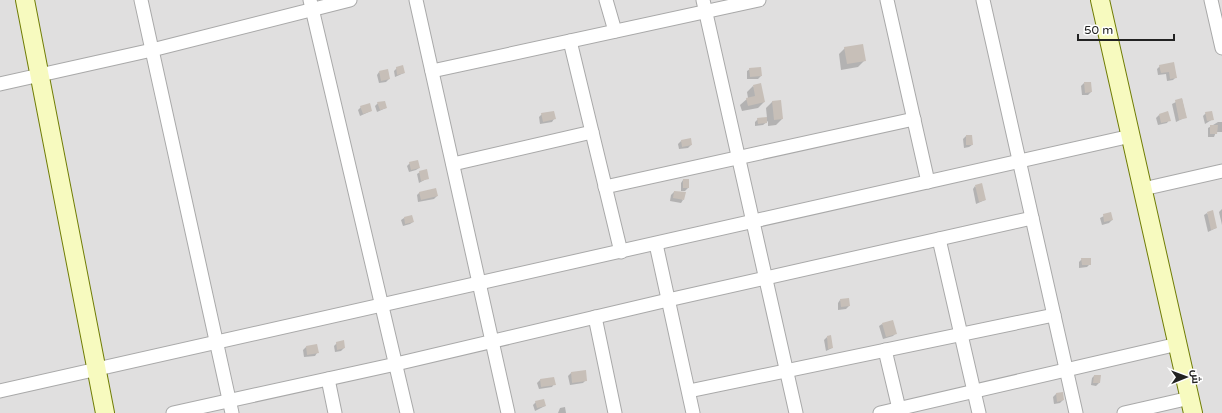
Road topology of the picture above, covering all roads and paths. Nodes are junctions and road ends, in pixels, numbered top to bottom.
1 (26, 0) edge
2 (141, 0) edge
3 (350, 0) edge
4 (416, 0) edge
5 (606, 0) edge
6 (759, 0) edge
7 (887, 0) edge
8 (983, 0) edge
9 (1100, 0) edge
10 (1211, 0) edge
11 (311, 5) edge
12 (704, 6) edge
13 (615, 31) junction
14 (570, 41) junction
15 (1222, 48) edge
16 (152, 50) junction
17 (432, 71) junction
18 (41, 74) junction
19 (0, 84) edge
20 (914, 119) junction
21 (592, 132) junction
22 (1131, 136) junction
23 (739, 158) junction
24 (1019, 161) junction
25 (453, 164) junction
26 (1222, 171) edge
27 (928, 182) junction
28 (605, 188) junction
29 (1143, 189) junction
30 (1032, 218) junction
31 (753, 222) junction
32 (939, 239) junction
33 (656, 244) junction
34 (621, 252) junction
35 (766, 278) junction
36 (480, 283) junction
37 (668, 300) junction
38 (382, 306) junction
39 (1054, 315) junction
40 (595, 317) junction
41 (962, 334) junction
42 (218, 342) junction
43 (493, 342) junction
44 (1178, 344) junction
45 (885, 350) junction
46 (396, 364) junction
47 (97, 370) junction
48 (1066, 370) junction
49 (786, 371) junction
50 (328, 379) junction
51 (0, 391) edge
52 (688, 391) junction
53 (974, 392) junction
54 (1192, 406) edge
55 (231, 407) edge
56 (900, 411) edge
57 (105, 413) edge
58 (174, 413) edge
59 (335, 413) edge
60 (407, 413) edge
61 (508, 413) edge
62 (615, 413) edge
63 (693, 413) edge
64 (796, 413) edge
65 (880, 413) edge
66 (979, 413) edge
67 (1076, 413) edge
68 (1124, 413) edge

1 - 18 street
2 - 16 street
3 - 11 street
4 - 17 street
5 - 13 street
6 - 12 street
7 - 20 street
8 - 24 street
9 - 22 street
10 - 15 street
11 - 16 street
11 - 38 street
12 - 13 street
12 - 23 street
13 - 14 street
14 - 17 street
14 - 21 street
16 - 18 street
16 - 42 street
17 - 25 street
18 - 19 street
18 - 47 street
20 - 23 street
20 - 27 street
21 - 25 street
21 - 28 street
22 - 24 street
22 - 29 street
23 - 28 street
23 - 31 street
24 - 27 street
24 - 30 street
25 - 36 street
26 - 29 street
27 - 31 street
28 - 34 street
29 - 44 street
30 - 32 street
30 - 39 street
31 - 33 street
31 - 35 street
32 - 35 street
32 - 41 street
33 - 34 street
33 - 37 street
34 - 36 street
35 - 37 street
35 - 49 street
36 - 38 street
36 - 43 street
37 - 40 street
37 - 52 street
38 - 42 street
38 - 46 street
39 - 41 street
39 - 48 street
40 - 43 street
40 - 62 street
41 - 45 street
41 - 53 street
42 - 47 street
42 - 55 street
43 - 46 street
43 - 61 street
44 - 48 street
44 - 54 street
45 - 49 street
45 - 56 street
46 - 50 street
46 - 60 street
47 - 51 street
47 - 57 street
48 - 53 street
48 - 67 street
49 - 52 street
49 - 64 street
50 - 55 street
50 - 59 street
52 - 63 street
53 - 56 street
53 - 66 street
54 - 68 street
55 - 58 street
56 - 65 street

